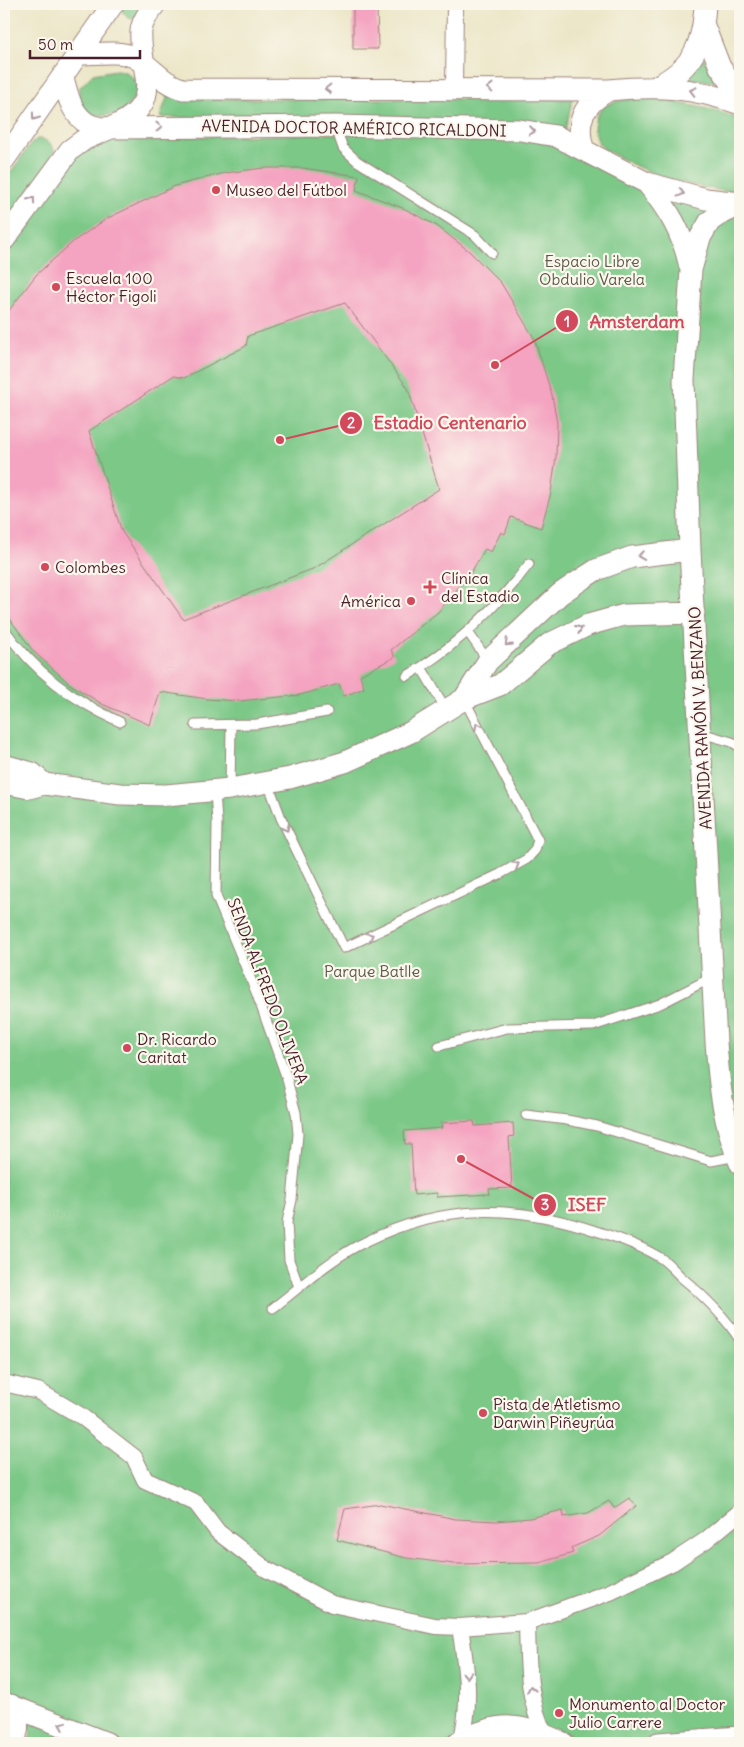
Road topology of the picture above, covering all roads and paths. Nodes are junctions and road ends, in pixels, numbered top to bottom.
1 (113, 4) edge
2 (154, 4) edge
3 (454, 4) edge
4 (705, 4) edge
5 (704, 26) junction
6 (79, 54) junction
7 (146, 65) junction
8 (63, 78) junction
9 (657, 86) junction
10 (454, 88) junction
11 (609, 90) junction
12 (740, 95) edge
13 (740, 104) edge
14 (334, 126) junction
15 (111, 128) junction
16 (583, 148) junction
17 (4, 160) edge
18 (647, 182) junction
19 (740, 204) edge
20 (4, 240) edge
21 (492, 253) dead end
22 (691, 270) junction
23 (690, 550) junction
24 (529, 564) dead end
25 (694, 612) junction
26 (4, 629) edge
27 (468, 632) junction
28 (488, 661) junction
29 (422, 667) junction
30 (407, 676) dead end
31 (456, 705) junction
32 (327, 712) dead end
33 (120, 722) dead end
34 (195, 724) dead end
35 (230, 726) junction
36 (701, 733) junction
37 (740, 747) edge
38 (4, 765) edge
39 (4, 783) edge
40 (268, 783) junction
41 (44, 784) junction
42 (222, 790) junction
43 (714, 977) junction
44 (439, 1046) dead end
45 (526, 1115) dead end
46 (739, 1159) edge
47 (300, 1287) junction
48 (273, 1308) dead end
49 (740, 1340) edge
50 (4, 1383) edge
51 (740, 1512) edge
52 (527, 1622) junction
53 (460, 1627) junction
54 (8, 1704) edge
55 (740, 1737) edge
56 (554, 1741) edge
57 (12, 1743) edge
58 (107, 1743) edge
59 (460, 1743) edge
60 (658, 1743) edge

1 - 6 street
2 - 7 street
3 - 10 street
4 - 5 street
5 - 9 street
5 - 12 street
6 - 7 street
6 - 8 street
10 -> 7 street
7 - 15 street
8 - 15 street
8 -> 17 street
9 - 11 street
13 -> 9 street
11 -> 10 street
11 - 16 street
15 -> 14 street, AVENIDA DOCTOR AMÉRICO RICALDONI
14 -> 16 street, AVENIDA DOCTOR AMÉRICO RICALDONI
14 - 21 lane
20 -> 15 street, AVENIDA DOCTOR AMÉRICO RICALDONI
16 - 18 street, AVENIDA DOCTOR AMÉRICO RICALDONI
18 -> 19 street, AVENIDA DOCTOR AMÉRICO RICALDONI
18 - 22 street, AVENIDA RAMÓN V. BENZANO
19 - 22 street, AVENIDA RAMÓN V. BENZANO
22 - 23 street, AVENIDA RAMÓN V. BENZANO
23 - 25 street, AVENIDA RAMÓN V. BENZANO
23 -> 28 street
24 - 27 lane
31 -> 25 street
25 - 36 street, AVENIDA RAMÓN V. BENZANO
26 - 33 lane
27 - 28 lane
27 - 29 lane
28 - 31 street
29 - 30 lane
29 - 31 lane
31 - 40 street
40 -> 31 lane
32 - 35 lane
34 - 35 lane
35 - 42 lane, SENDA ALFREDO OLIVERA
36 - 37 lane
36 - 43 street, AVENIDA RAMÓN V. BENZANO
38 - 41 street
39 - 41 street
40 - 42 street
41 - 42 street
42 - 47 lane, SENDA ALFREDO OLIVERA
43 - 44 lane
43 - 46 street, AVENIDA RAMÓN V. BENZANO
45 - 46 lane
47 - 48 lane
47 - 49 lane
50 - 53 street
51 - 52 street
52 - 53 street
56 -> 52 street
53 -> 59 street
54 - 57 street
58 -> 54 street
55 - 60 street
56 - 59 street

